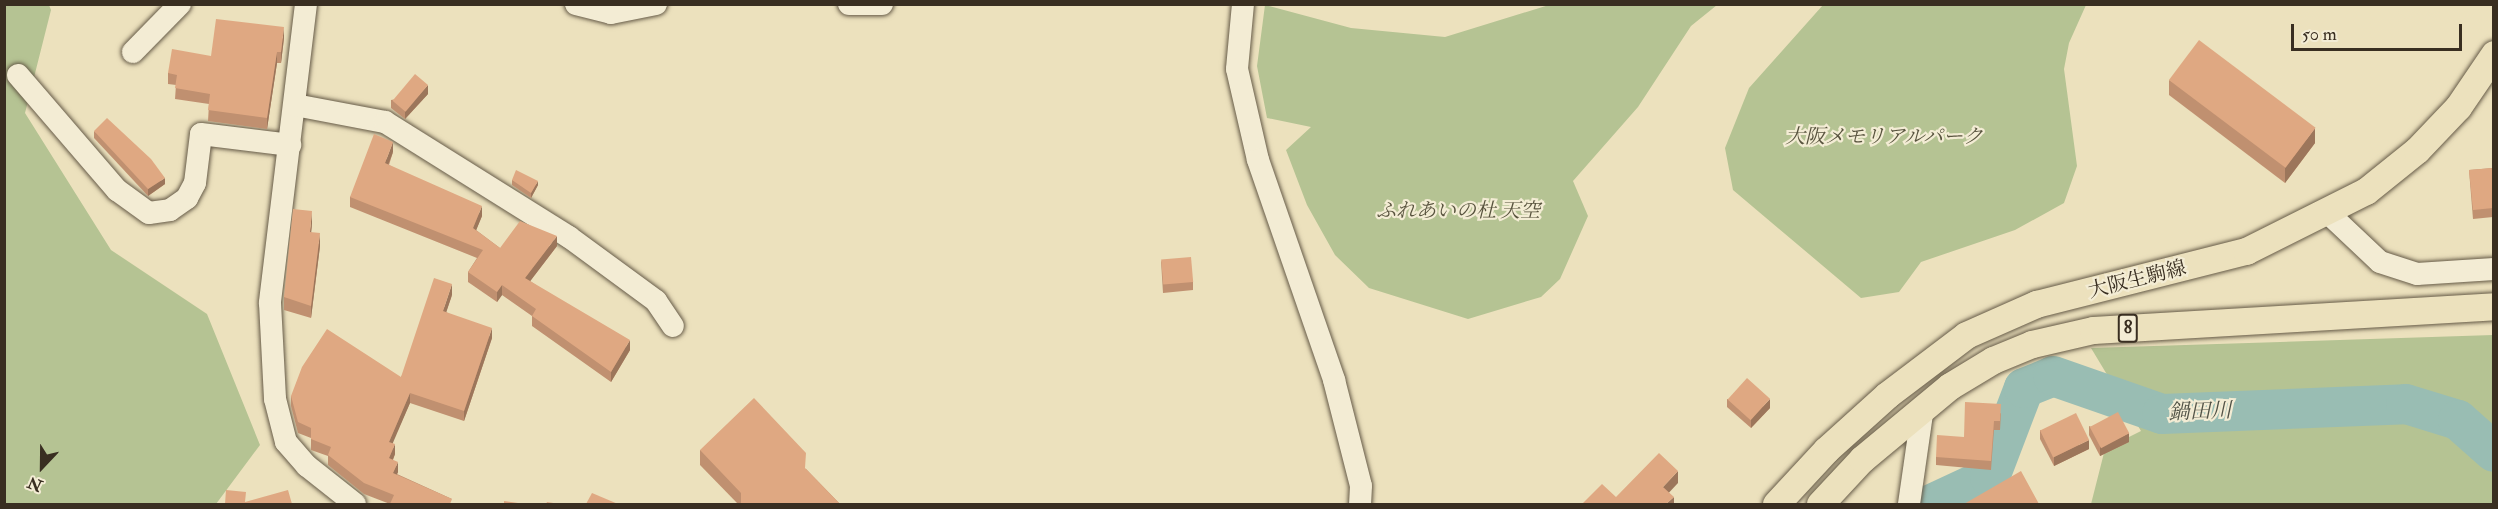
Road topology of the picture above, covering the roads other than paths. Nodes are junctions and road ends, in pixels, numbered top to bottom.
1 (180, 4) edge
2 (306, 4) edge
3 (576, 4) edge
4 (656, 4) edge
5 (849, 4) edge
6 (882, 4) edge
7 (1243, 4) edge
8 (133, 52) dead end
9 (2493, 54) edge
10 (18, 75) dead end
11 (295, 105) junction
12 (290, 145) junction
13 (2328, 213) junction
14 (2493, 269) edge
15 (2493, 306) edge
16 (673, 326) dead end
17 (1923, 407) junction
18 (1910, 499) edge
19 (355, 504) edge
20 (1360, 504) edge
21 (1776, 504) edge
22 (1820, 504) edge

1 - 8 street
2 - 11 street
3 - 4 street
5 - 6 street
7 - 20 street
9 - 13 main road, 大阪生駒線 / 8
10 - 12 street
11 - 12 street
11 - 16 street
12 - 19 street
13 - 14 street
13 - 21 main road, 大阪生駒線 / 8
15 - 17 main road, 大阪生駒線 / 8
17 - 18 street
17 - 22 main road, 大阪生駒線 / 8

